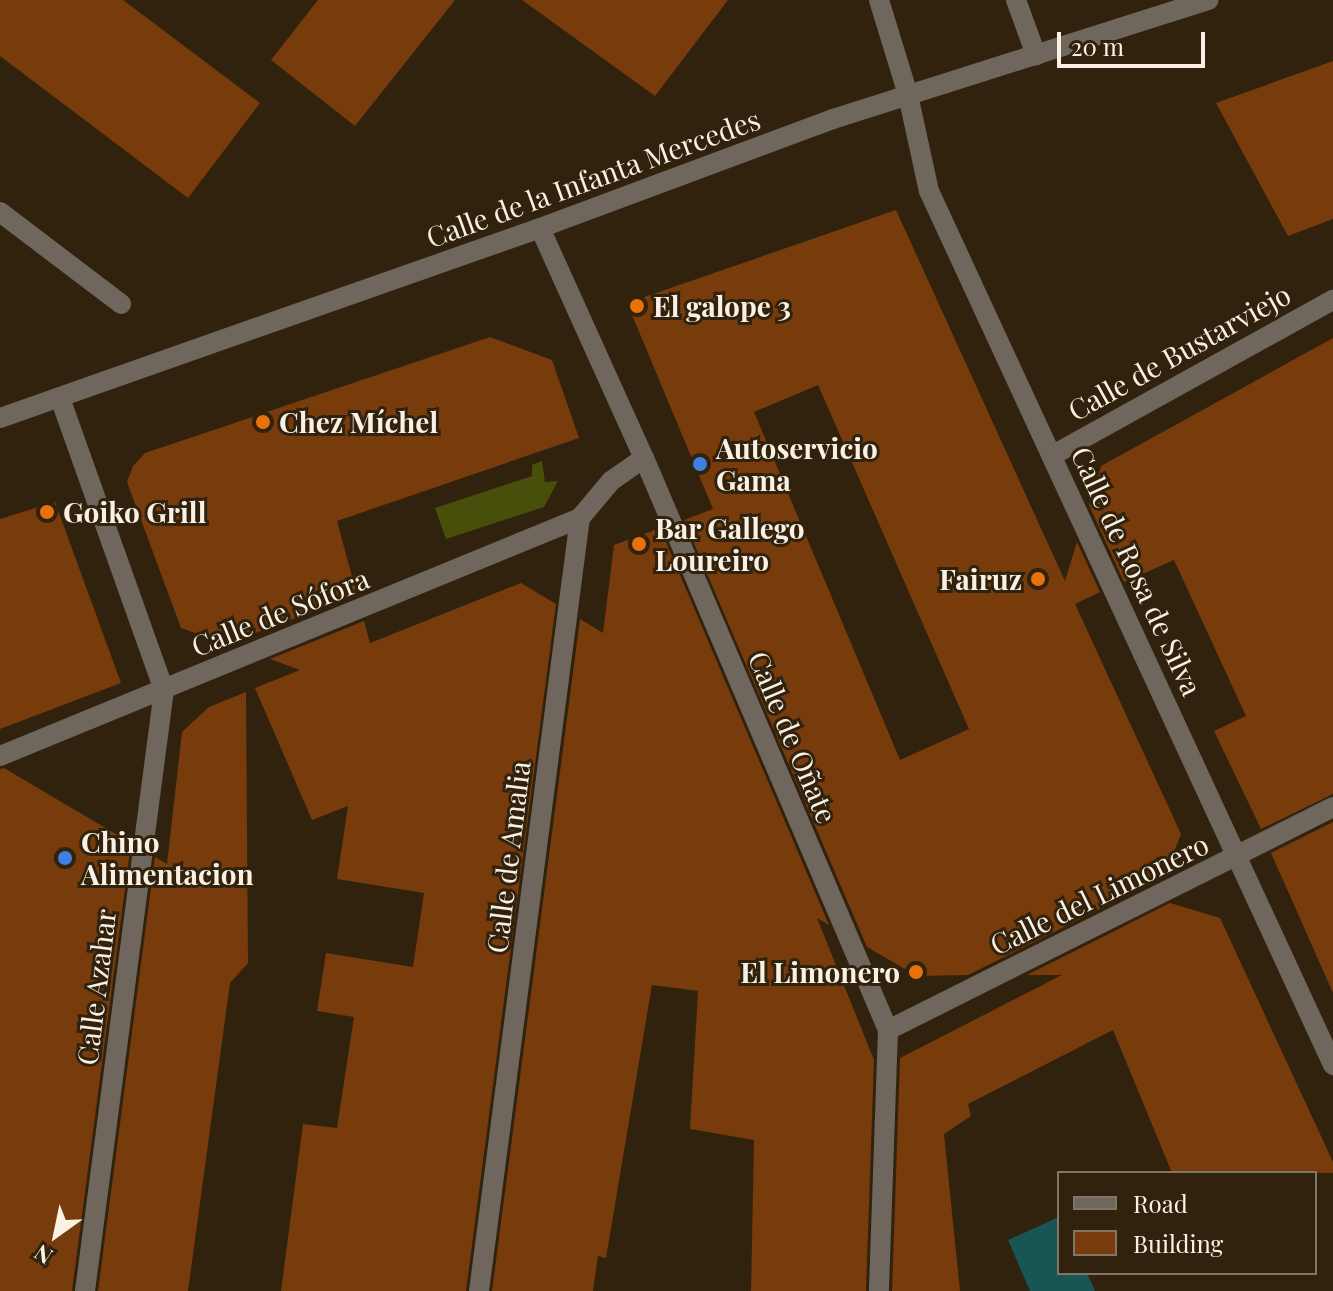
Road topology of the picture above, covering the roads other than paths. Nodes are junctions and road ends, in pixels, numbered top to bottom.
1 (879, 0) edge
2 (1016, 0) edge
3 (1209, 0) edge
4 (1036, 55) junction
5 (908, 95) junction
6 (0, 212) edge
7 (540, 228) junction
8 (1333, 300) edge
9 (121, 304) dead end
10 (60, 398) junction
11 (0, 418) edge
12 (1053, 455) junction
13 (644, 458) junction
14 (580, 518) junction
15 (164, 690) junction
16 (0, 756) edge
17 (1333, 807) edge
18 (1237, 857) junction
19 (888, 1030) junction
20 (1333, 1065) edge
21 (85, 1291) edge
22 (479, 1291) edge
23 (879, 1291) edge

1 - 5 street, Calle de Rosa de Silva
2 - 4 street
3 - 4 street, Calle de la Infanta Mercedes
4 - 5 street, Calle de la Infanta Mercedes
5 - 7 street, Calle de la Infanta Mercedes
5 - 12 street, Calle de Rosa de Silva
6 - 9 street
7 - 10 street, Calle de la Infanta Mercedes
7 - 13 street, Calle de Oñate
8 - 12 street, Calle de Bustarviejo
10 - 11 street, Calle de la Infanta Mercedes
10 - 15 street
12 - 18 street, Calle de Rosa de Silva
13 - 14 street
13 - 19 street, Calle de Oñate
14 - 15 street, Calle de Sófora
14 - 22 street, Calle de Amalia
15 - 16 street, Calle de Sófora
15 - 21 street, Calle Azahar
17 - 18 street, Calle del Limonero
18 - 19 street, Calle del Limonero
18 - 20 street, Calle de Rosa de Silva
19 - 23 street, Calle de Oñate

